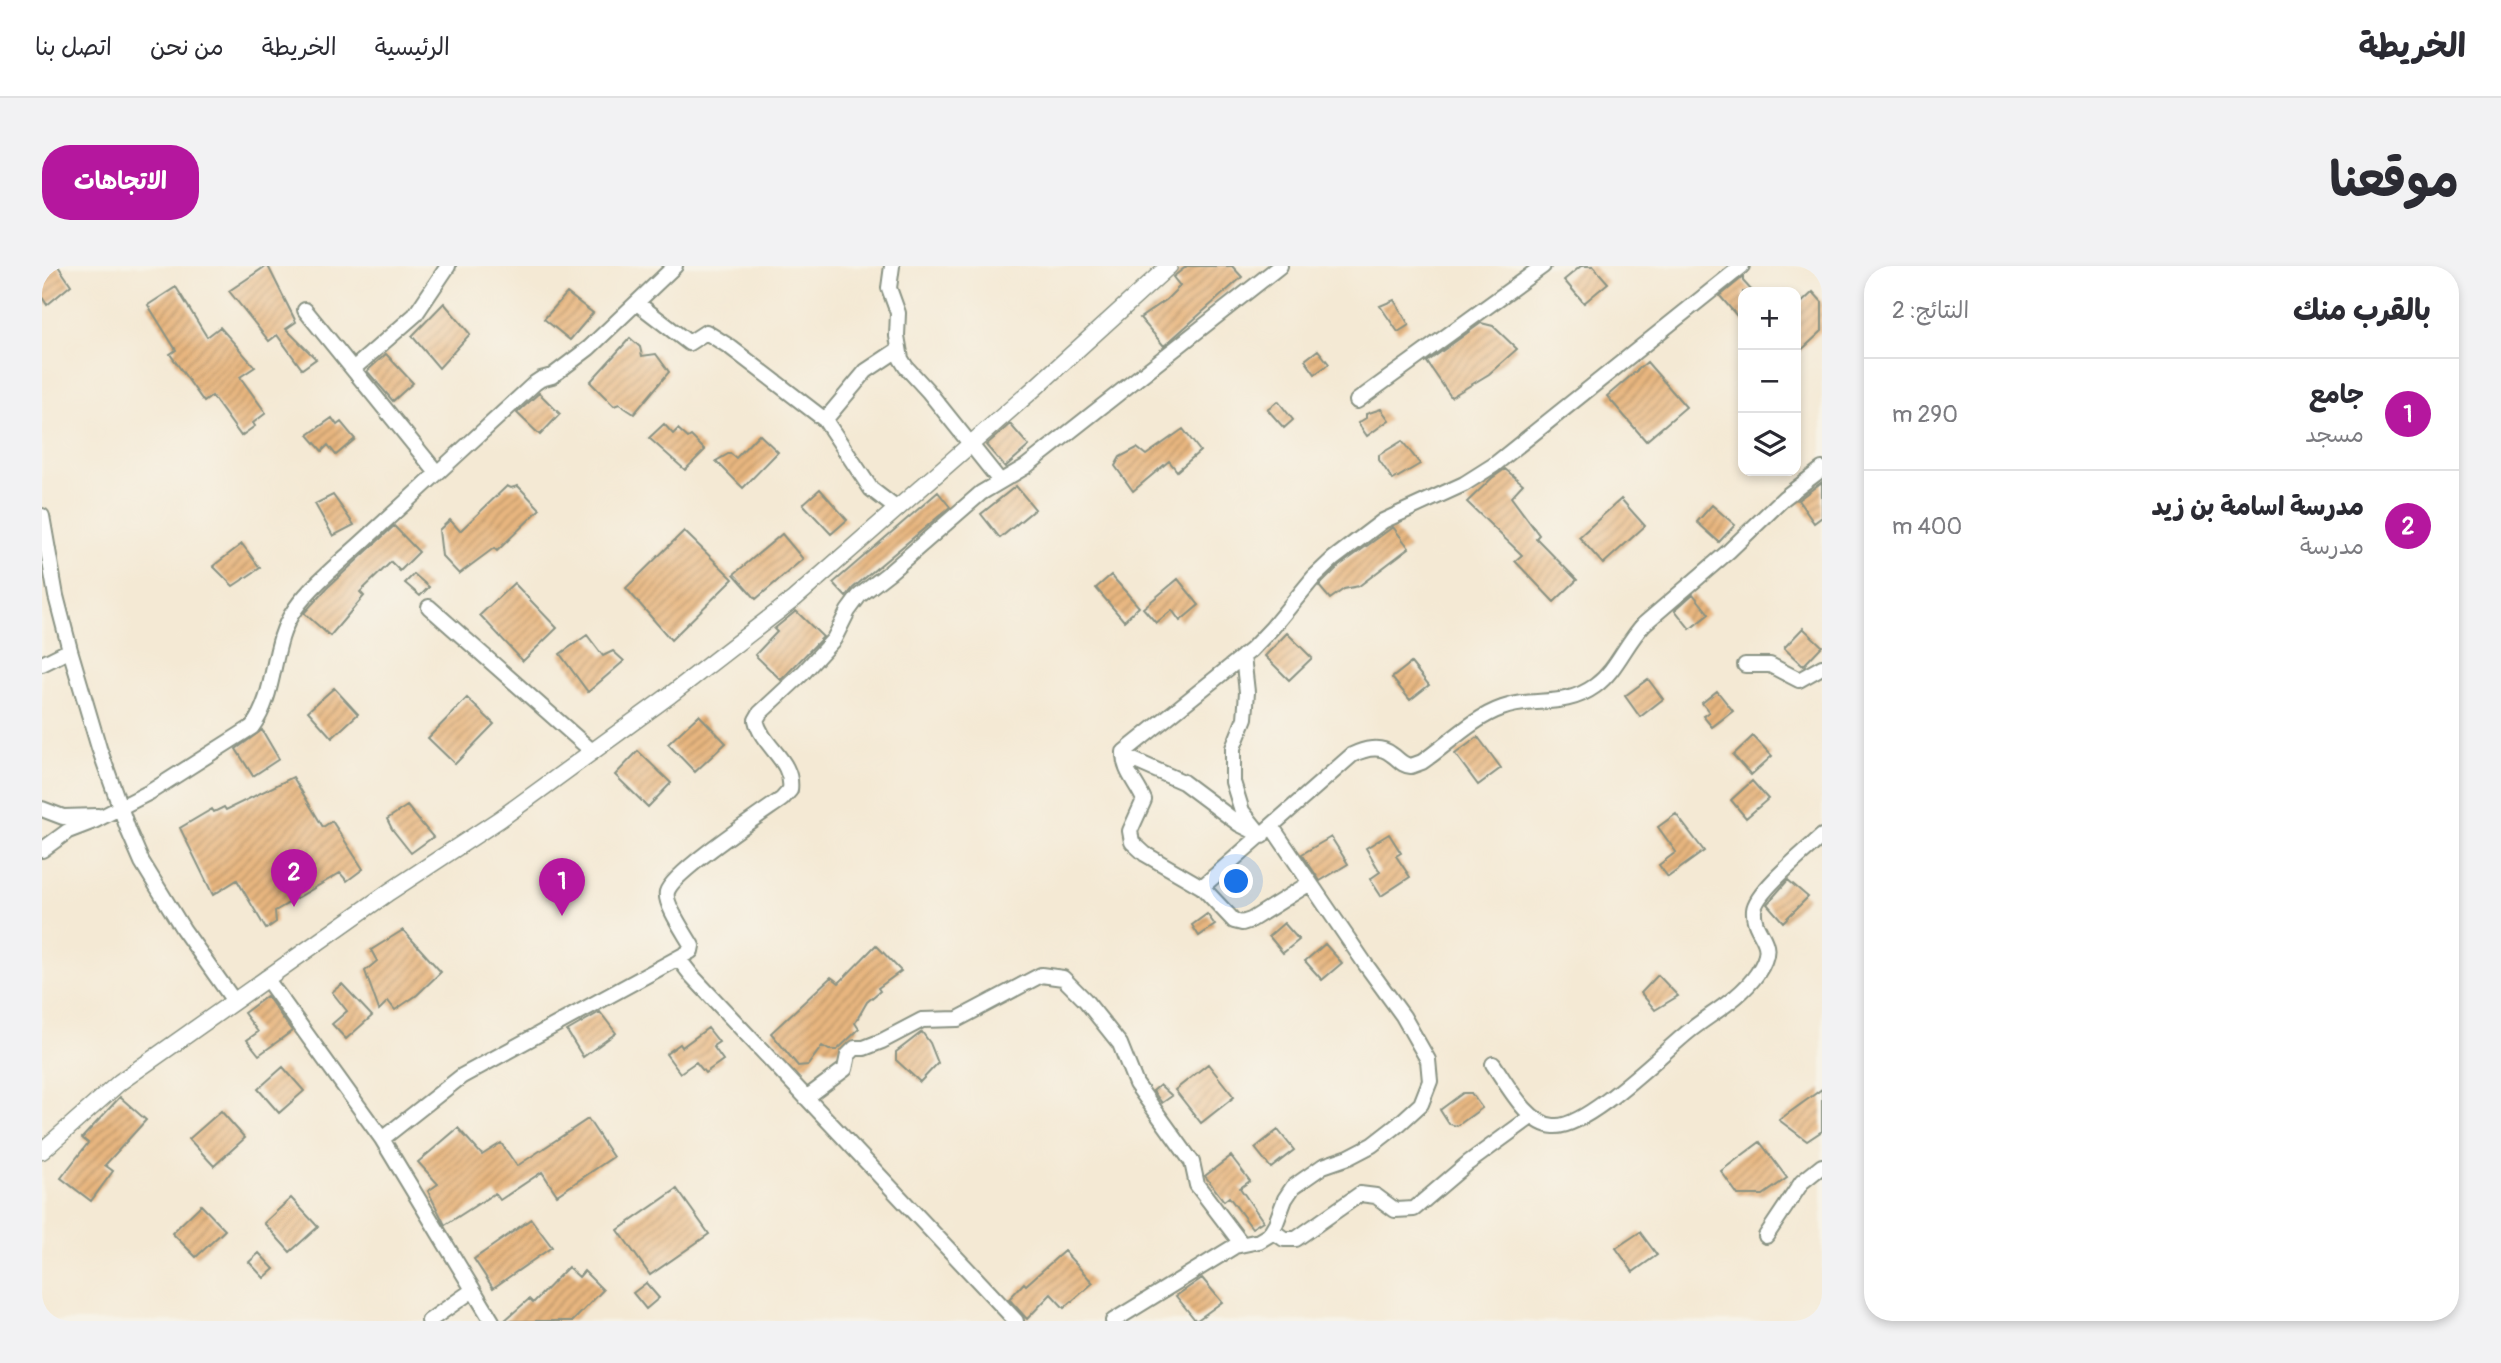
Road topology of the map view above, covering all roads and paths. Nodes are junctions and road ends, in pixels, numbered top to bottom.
1 (448, 266) edge
2 (675, 266) edge
3 (892, 266) edge
4 (1169, 266) edge
5 (1280, 266) edge
6 (1543, 266) edge
7 (1742, 266) edge
8 (637, 303) junction
9 (305, 310) dead end
10 (899, 349) junction
11 (353, 369) junction
12 (1357, 401) dead end
13 (825, 420) junction
14 (971, 444) junction
15 (1822, 469) edge
16 (438, 472) junction
17 (1000, 481) junction
18 (897, 509) junction
19 (42, 516) edge
20 (429, 607) dead end
21 (70, 650) junction
22 (1243, 656) junction
23 (42, 664) edge
24 (1745, 665) dead end
25 (1822, 667) edge
26 (593, 752) junction
27 (1124, 756) junction
28 (120, 807) junction
29 (42, 809) edge
30 (105, 815) junction
31 (1267, 831) junction
32 (1822, 836) edge
33 (42, 850) edge
34 (1310, 883) junction
35 (1202, 887) junction
36 (678, 957) junction
37 (266, 978) junction
38 (234, 1002) junction
39 (1493, 1064) dead end
40 (806, 1098) junction
41 (1531, 1117) junction
42 (382, 1139) junction
43 (42, 1151) edge
44 (1822, 1166) edge
45 (1273, 1231) junction
46 (1766, 1236) dead end
47 (1241, 1243) junction
48 (473, 1290) junction
49 (429, 1321) edge
50 (492, 1321) edge
51 (1016, 1321) edge
52 (1113, 1321) edge

1 - 11 street
2 - 8 street
3 - 10 street
4 - 14 street
5 - 17 street
6 - 12 street
7 - 22 street
8 - 13 street
8 - 16 street
9 - 11 street
10 - 13 street
10 - 14 street
11 - 16 street
13 - 18 street
14 - 17 street
14 - 18 street
15 - 31 street
16 - 28 street
17 - 36 street
18 - 26 street
19 - 21 street
20 - 26 street
21 - 23 street
21 - 28 street
22 - 27 street
22 - 31 street
24 - 25 street
26 - 37 street
27 - 31 street
27 - 35 street
28 - 30 street
28 - 38 street
29 - 30 street
30 - 33 street
31 - 34 street
31 - 35 street
32 - 41 street
34 - 35 street
34 - 45 street
36 - 40 street
36 - 42 street
37 - 38 street
37 - 42 street
38 - 43 street
39 - 41 street
40 - 47 street
40 - 51 street
41 - 45 street
42 - 48 street
44 - 46 street
45 - 47 street
47 - 52 street
48 - 49 street
48 - 50 street

